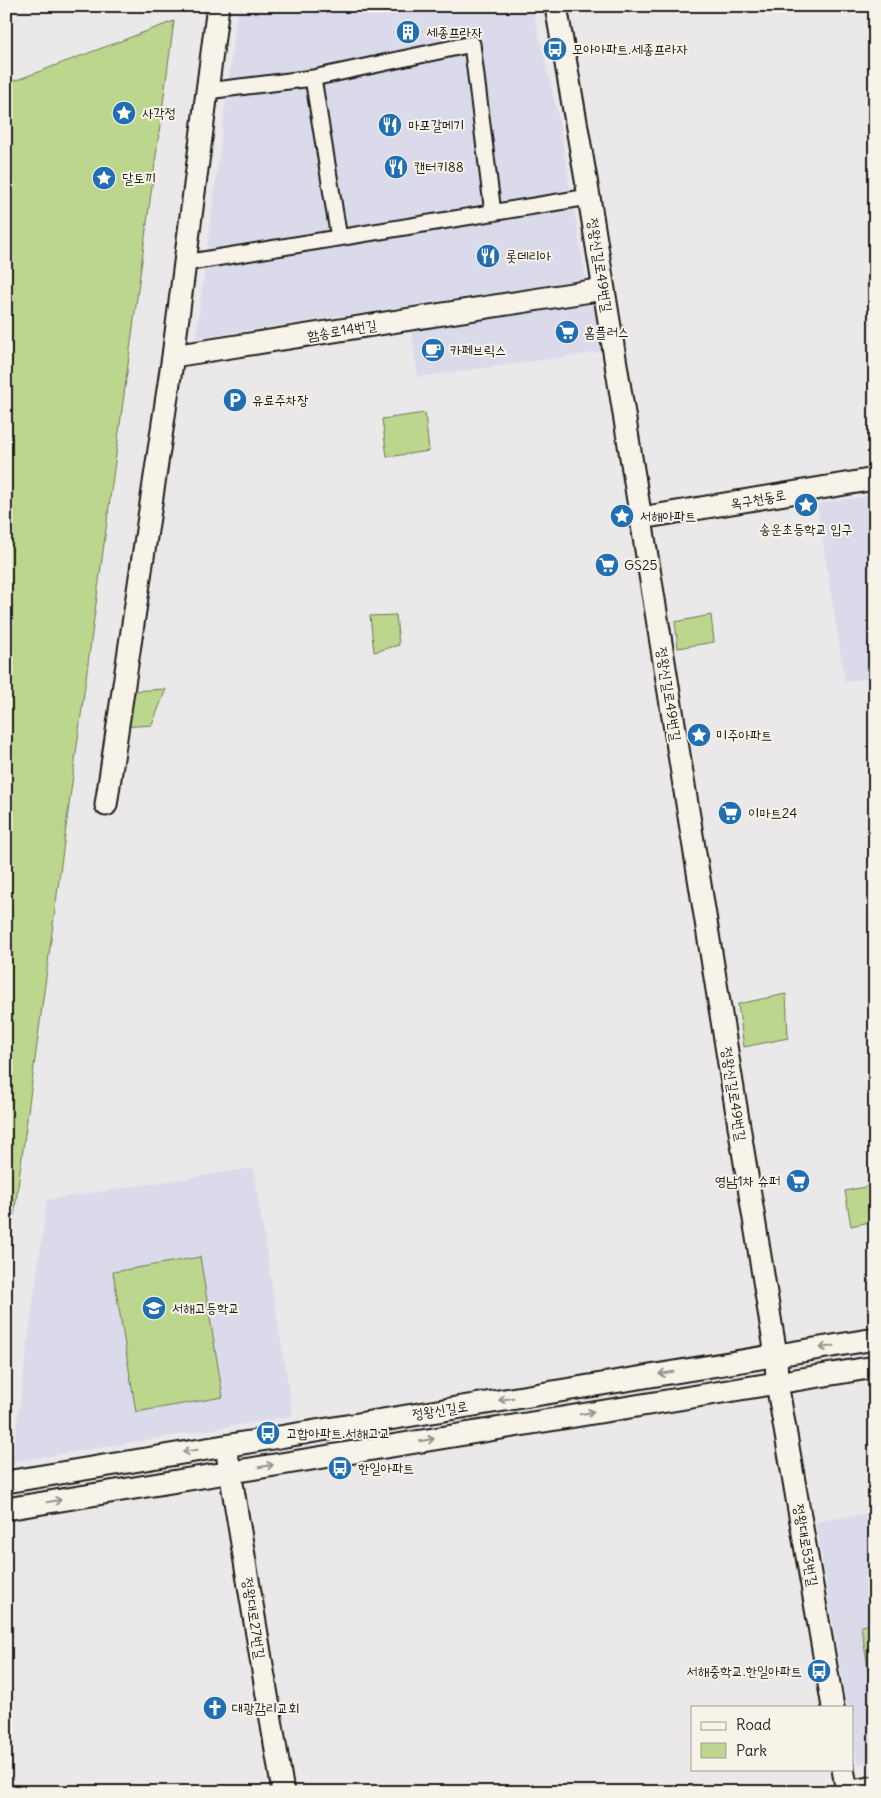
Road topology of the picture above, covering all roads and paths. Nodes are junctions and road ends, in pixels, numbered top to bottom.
1 (218, 6) edge
2 (556, 6) edge
3 (313, 78) junction
4 (207, 91) junction
5 (589, 197) junction
6 (493, 213) junction
7 (339, 238) junction
8 (185, 263) junction
9 (604, 289) junction
10 (173, 356) junction
11 (875, 479) edge
12 (641, 518) junction
13 (106, 805) dead end
14 (875, 1339) edge
15 (776, 1355) junction
16 (875, 1367) edge
17 (777, 1383) junction
18 (226, 1445) junction
19 (230, 1472) junction
20 (6, 1482) edge
21 (6, 1510) edge
22 (833, 1706) edge
23 (843, 1770) edge
24 (875, 1787) edge
25 (282, 1792) edge
26 (847, 1792) edge

1 - 4 street
2 - 5 street, 정왕신길로49번길
3 - 4 street
3 - 6 street
3 - 7 street
4 - 8 street
5 - 6 street
5 - 9 street, 정왕신길로49번길
6 - 7 street
7 - 8 street
8 - 10 street
9 - 10 street, 함송로14번길
9 - 12 street, 정왕신길로49번길
10 - 13 street
11 - 12 street, 옥구천동로
12 - 15 street, 정왕신길로49번길
14 -> 15 street, 정왕신길로
15 - 17 street, 정왕신길로49번길
15 -> 18 street, 정왕신길로
16 - 17 street, 정왕신길로
19 -> 17 street, 정왕신길로
17 - 22 street, 정왕대로53번길
18 - 19 street, 정왕대로27번길
18 -> 20 street, 정왕신길로
21 -> 19 street, 정왕신길로
19 - 25 street, 정왕대로27번길
23 - 26 street
24 - 26 street

